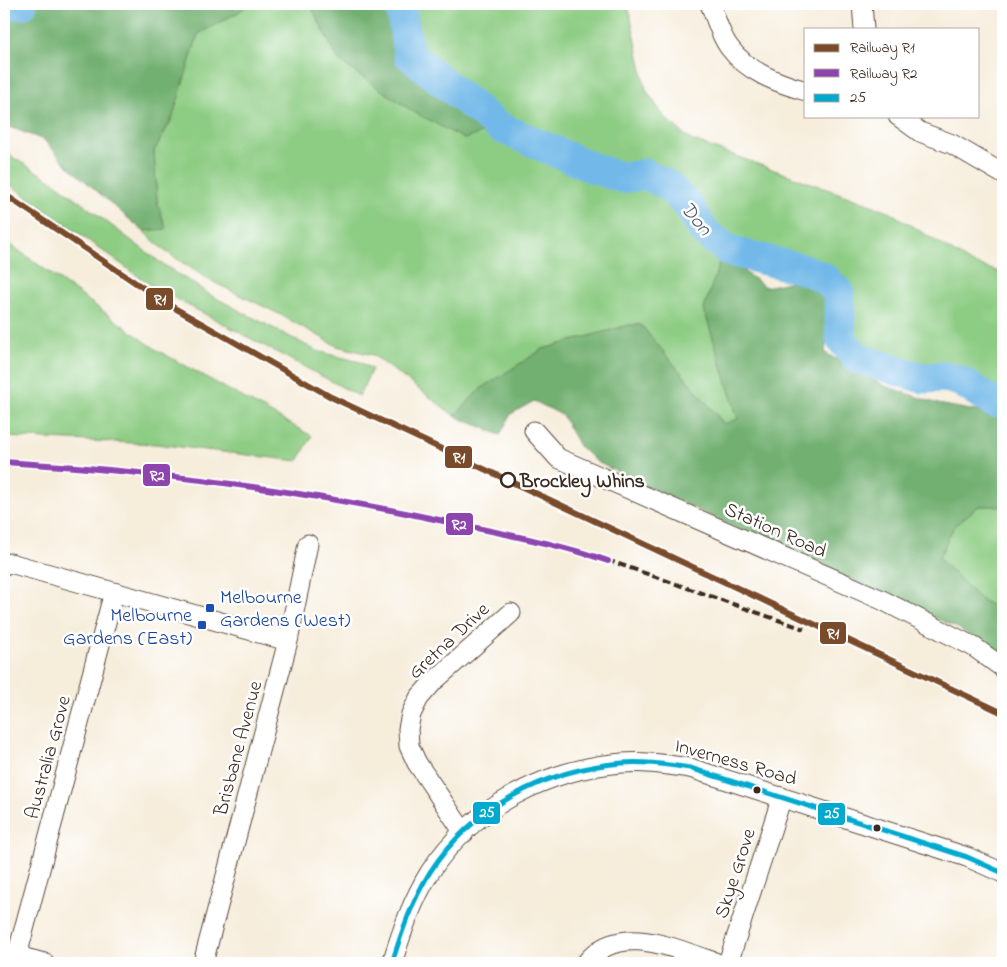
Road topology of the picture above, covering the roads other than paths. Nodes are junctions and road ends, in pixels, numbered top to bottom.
1 (710, 4) edge
2 (862, 4) edge
3 (864, 28) edge
4 (804, 90) edge
5 (901, 118) edge
6 (1003, 174) edge
7 (534, 431) dead end
8 (308, 544) dead end
9 (4, 565) edge
10 (114, 592) junction
11 (511, 613) dead end
12 (288, 641) junction
13 (1003, 668) edge
14 (782, 797) junction
15 (464, 833) junction
16 (1003, 873) edge
17 (16, 959) edge
18 (44, 963) edge
19 (203, 963) edge
20 (392, 963) edge
21 (586, 963) edge
22 (717, 963) edge
23 (728, 963) edge

1 - 4 street
2 - 3 street
5 - 6 street
7 - 13 street, Station Road
8 - 12 street, Brisbane Avenue
9 - 10 street
10 - 12 street
10 - 17 street, Australia Grove
11 - 15 street, Gretna Drive
12 - 19 street, Brisbane Avenue
14 - 15 street, Inverness Road
14 - 16 street, Inverness Road
14 - 23 street, Skye Grove
15 - 20 street, Inverness Road
17 - 18 street
21 - 22 street

